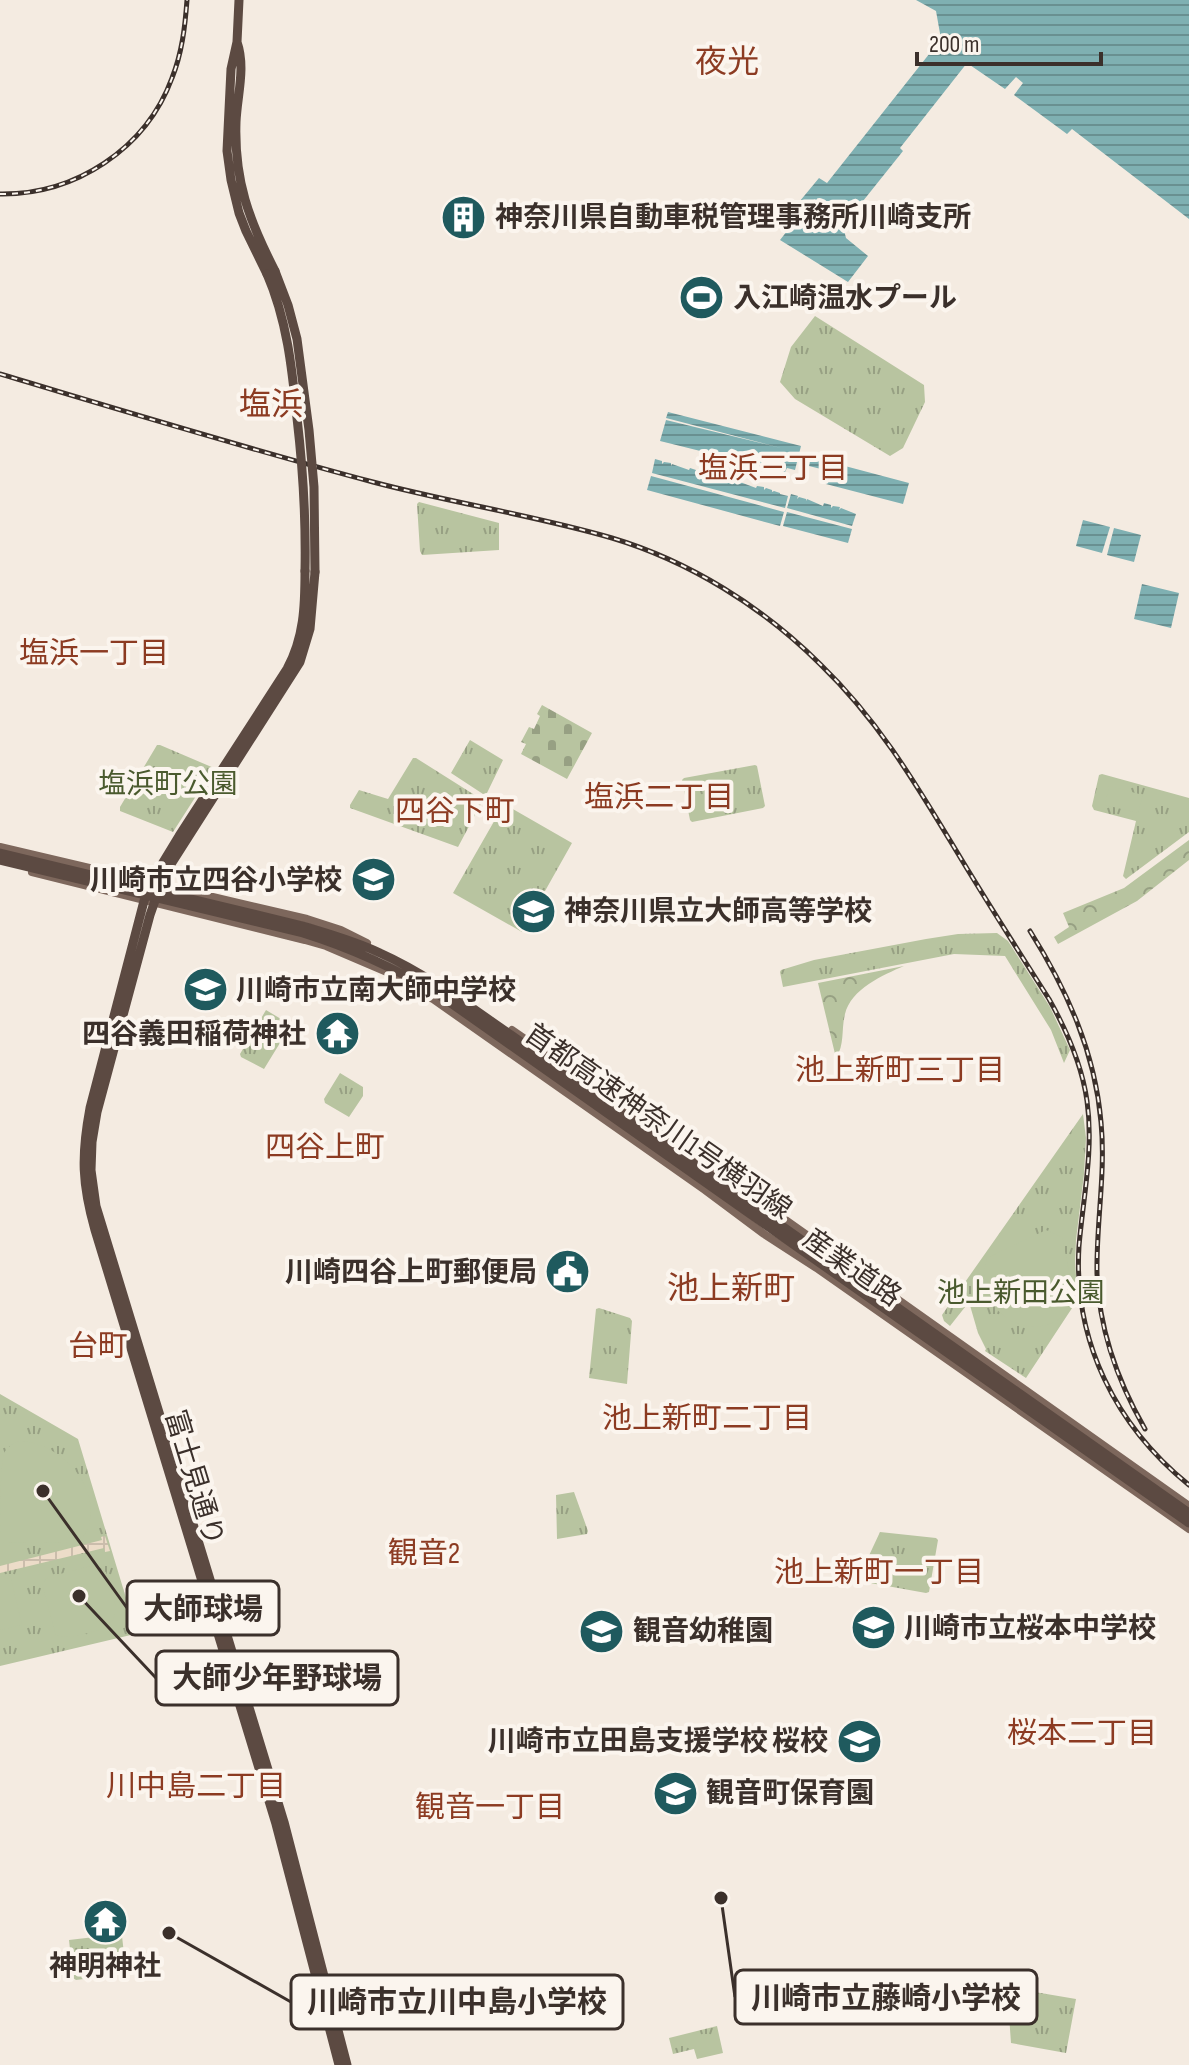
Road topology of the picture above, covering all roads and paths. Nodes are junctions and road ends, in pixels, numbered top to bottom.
1 (239, 0) edge
2 (0, 850) edge
3 (0, 862) edge
4 (156, 883) junction
5 (149, 902) junction
6 (1189, 1506) edge
7 (1189, 1513) edge
8 (1189, 1523) edge
9 (1189, 1529) edge
10 (339, 2065) edge
11 (347, 2065) edge

1 - 4 highway, bridge
2 - 4 main road, 産業道路
2 - 7 highway, 首都高速神奈川1号横羽線, bridge
3 - 5 main road, 産業道路
3 - 8 highway, 首都高速神奈川1号横羽線, bridge
4 - 5 highway
4 - 6 main road, 産業道路
5 - 9 main road, 産業道路
5 - 10 highway, 富士見通り
5 - 11 highway, 富士見通り

